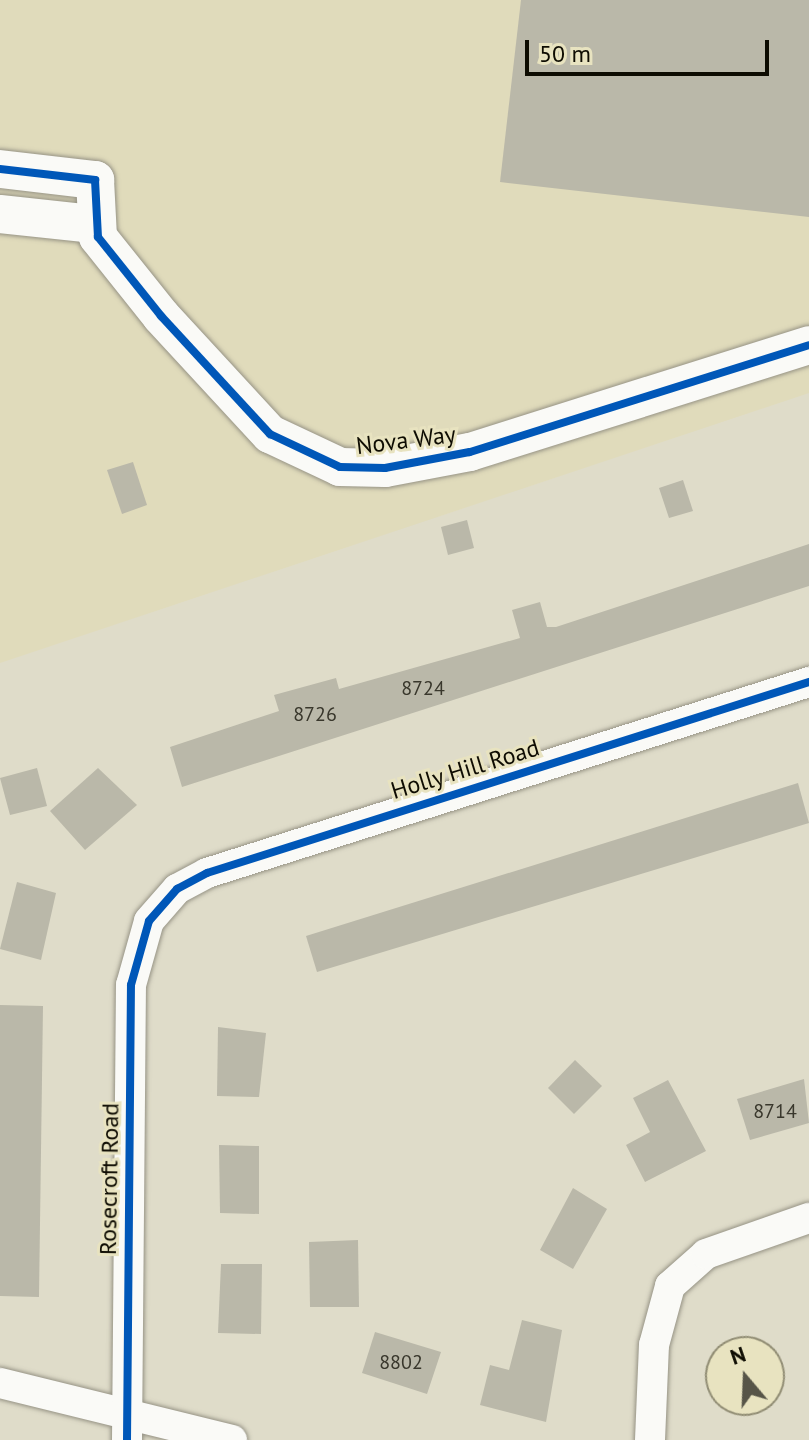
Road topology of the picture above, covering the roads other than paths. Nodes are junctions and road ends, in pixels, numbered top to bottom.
1 (0, 169) edge
2 (0, 214) edge
3 (94, 224) junction
4 (809, 345) edge
5 (809, 682) edge
6 (149, 921) joint
7 (808, 1219) edge
8 (0, 1383) edge
9 (127, 1427) edge
10 (232, 1440) edge
11 (650, 1440) edge

1 - 3 street
2 - 3 street
3 - 4 street, Nova Way
5 - 6 street, Holly Hill Road
6 - 9 street, Rosecroft Road
7 - 11 street
8 - 9 street
9 - 10 street

